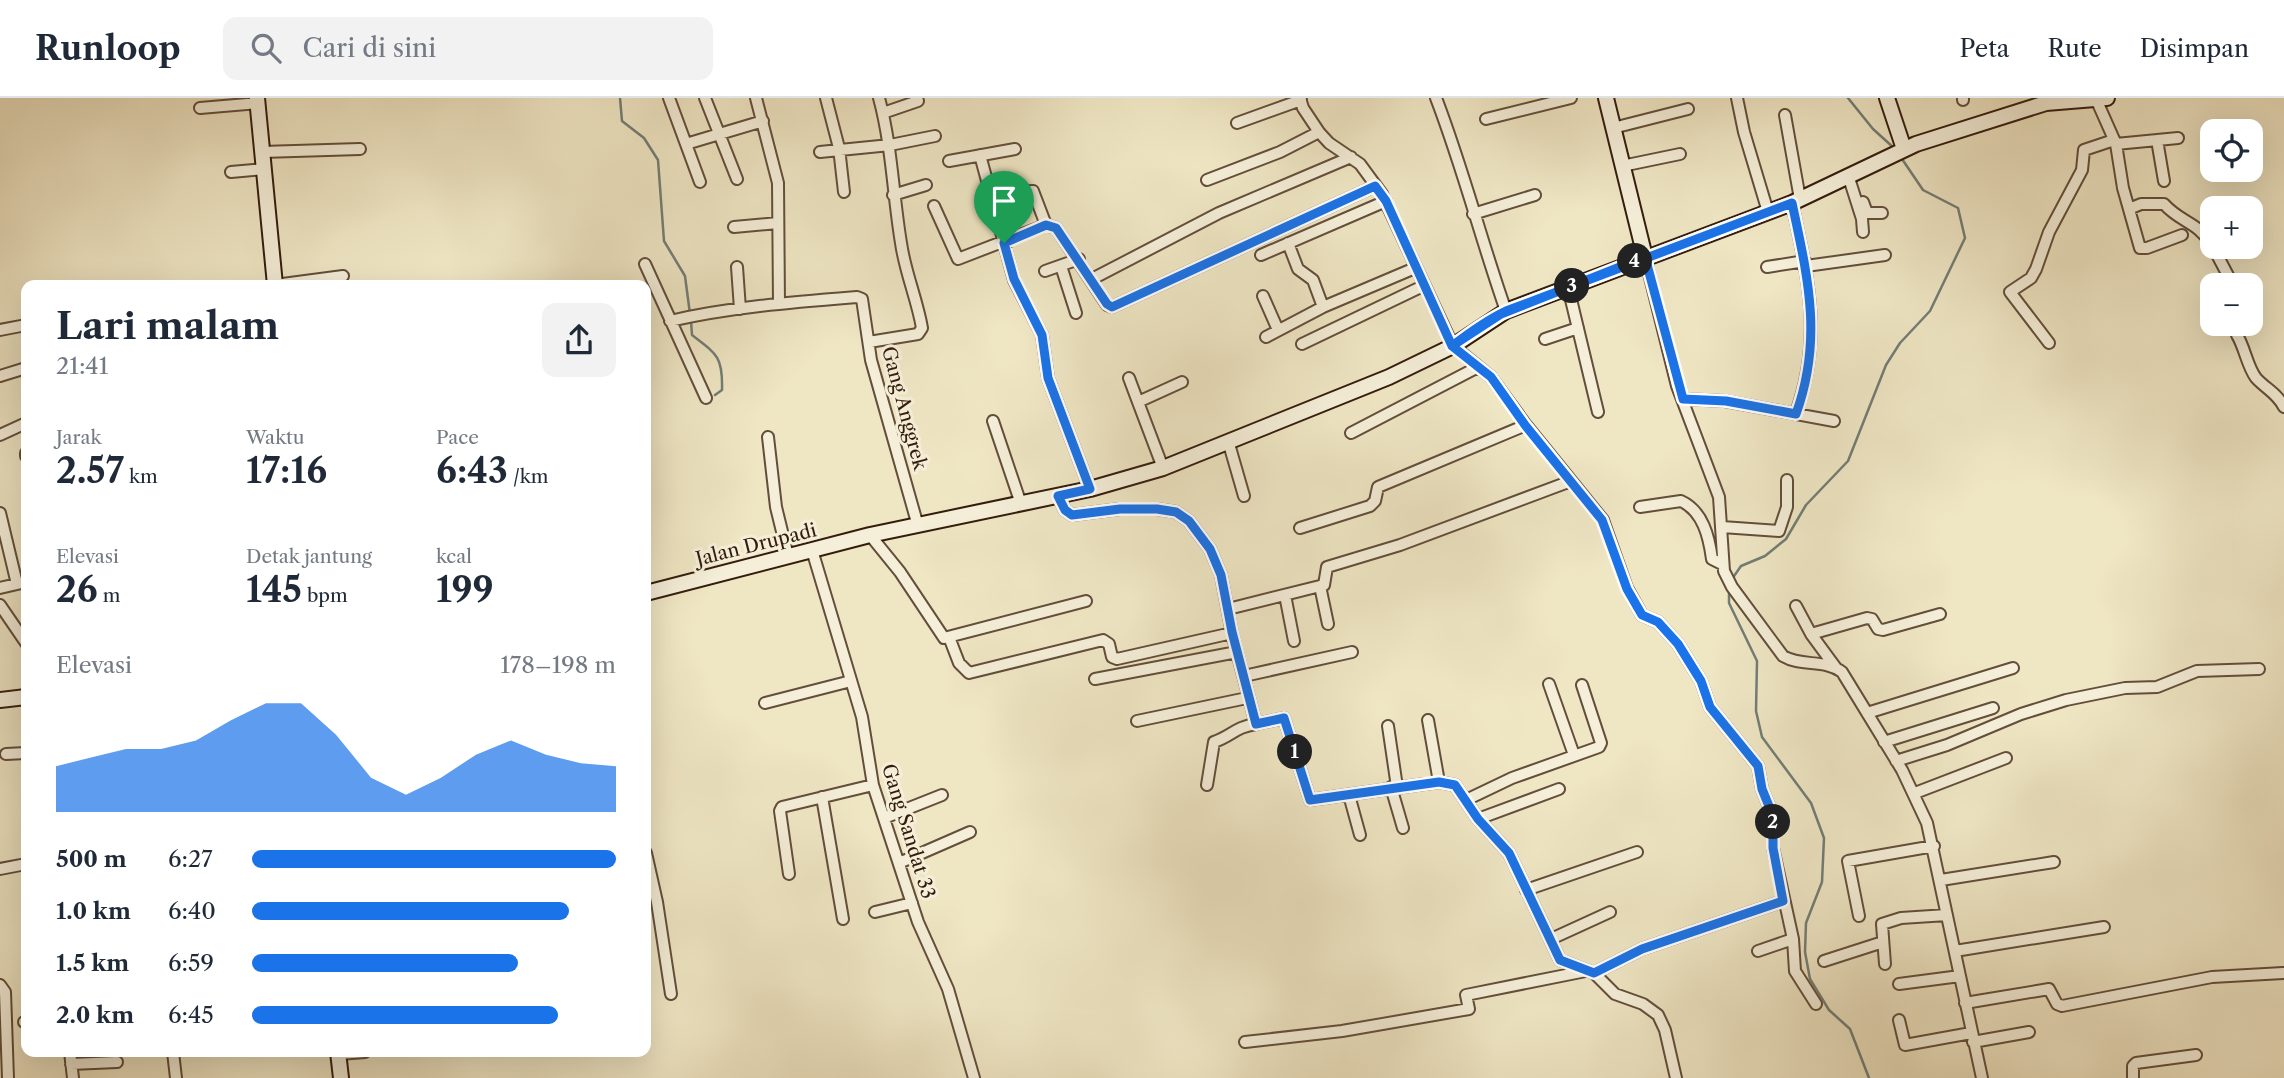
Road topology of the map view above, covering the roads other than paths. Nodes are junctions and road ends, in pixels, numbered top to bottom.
1 (669, 98) edge
2 (705, 98) edge
3 (756, 98) edge
4 (826, 98) edge
5 (879, 98) edge
6 (917, 98) edge
7 (1436, 98) edge
8 (1571, 98) edge
9 (1606, 98) edge
10 (1737, 98) edge
11 (1887, 98) edge
12 (1300, 99) edge
13 (2101, 99) edge
14 (257, 100) edge
15 (2046, 101) edge
16 (200, 108) dead end
17 (1688, 109) dead end
18 (883, 113) junction
19 (1785, 115) dead end
20 (1486, 119) dead end
21 (763, 121) junction
22 (1237, 123) dead end
23 (1613, 128) junction
24 (1319, 132) junction
25 (719, 134) junction
26 (935, 136) dead end
27 (2178, 138) dead end
28 (2157, 140) junction
29 (2115, 142) junction
30 (686, 144) junction
31 (890, 145) junction
32 (839, 148) junction
33 (360, 149) dead end
34 (1015, 149) dead end
35 (1903, 150) junction
36 (262, 152) junction
37 (820, 152) dead end
38 (1680, 154) dead end
39 (980, 155) junction
40 (1351, 157) junction
41 (949, 161) dead end
42 (1622, 166) junction
43 (264, 169) junction
44 (232, 172) dead end
45 (1850, 174) junction
46 (737, 179) dead end
47 (1207, 180) dead end
48 (2164, 181) dead end
49 (700, 182) dead end
50 (926, 186) dead end
51 (1375, 186) junction
52 (844, 192) dead end
53 (1010, 192) dead end
54 (893, 195) junction
55 (1535, 195) dead end
56 (1386, 201) junction
57 (1796, 201) junction
58 (934, 206) dead end
59 (2129, 209) junction
60 (1768, 212) junction
61 (1882, 213) dead end
62 (1473, 214) junction
63 (778, 223) junction
64 (1046, 225) junction
65 (734, 227) dead end
66 (2200, 230) edge
67 (1863, 232) dead end
68 (2182, 235) dead end
69 (1004, 243) junction
70 (1287, 243) junction
71 (1261, 255) dead end
72 (1885, 255) dead end
73 (1645, 257) junction
74 (1080, 260) junction
75 (645, 264) dead end
76 (1805, 264) junction
77 (1061, 266) junction
78 (737, 267) dead end
79 (1767, 267) dead end
80 (1415, 268) junction
81 (1045, 271) dead end
82 (343, 276) dead end
83 (1092, 279) junction
84 (275, 280) edge
85 (313, 280) edge
86 (1423, 286) junction
87 (1568, 287) junction
88 (1263, 296) dead end
89 (779, 304) junction
90 (1323, 307) junction
91 (740, 309) junction
92 (1506, 311) junction
93 (1076, 313) dead end
94 (670, 321) junction
95 (21, 326) edge
96 (1578, 328) junction
97 (0, 330) edge
98 (1278, 330) junction
99 (2238, 336) edge
100 (1266, 337) dead end
101 (1545, 339) dead end
102 (869, 342) junction
103 (2049, 343) dead end
104 (1302, 344) dead end
105 (1452, 346) junction
106 (1478, 367) junction
107 (21, 370) edge
108 (0, 376) edge
109 (1129, 378) dead end
110 (1182, 382) dead end
111 (706, 398) dead end
112 (1683, 399) junction
113 (1138, 402) junction
114 (2284, 407) edge
115 (1598, 412) dead end
116 (1796, 414) junction
117 (993, 421) dead end
118 (1834, 421) dead end
119 (21, 425) edge
120 (1525, 425) junction
121 (1351, 433) dead end
122 (0, 435) edge
123 (768, 437) dead end
124 (1229, 444) junction
125 (1163, 468) junction
126 (1787, 480) dead end
127 (1571, 481) junction
128 (1090, 489) junction
129 (1058, 496) junction
130 (1244, 496) dead end
131 (1021, 503) junction
132 (1640, 507) dead end
133 (0, 513) edge
134 (918, 526) junction
135 (1722, 527) junction
136 (1300, 528) dead end
137 (878, 534) junction
138 (812, 550) junction
139 (788, 556) junction
140 (1722, 564) junction
141 (21, 580) edge
142 (21, 583) edge
143 (1320, 586) junction
144 (0, 588) edge
145 (651, 592) edge
146 (1284, 596) junction
147 (1086, 601) dead end
148 (0, 605) edge
149 (1796, 606) dead end
150 (1227, 609) junction
151 (1940, 614) dead end
152 (1328, 624) dead end
153 (1232, 632) junction
154 (1811, 634) junction
155 (21, 636) edge
156 (949, 637) junction
157 (1294, 640) dead end
158 (1237, 652) junction
159 (1352, 652) dead end
160 (1836, 668) junction
161 (2013, 668) dead end
162 (2259, 669) dead end
163 (1244, 676) junction
164 (1096, 680) dead end
165 (851, 681) junction
166 (1549, 684) dead end
167 (1582, 685) dead end
168 (21, 698) edge
169 (1247, 698) junction
170 (0, 700) edge
171 (765, 703) dead end
172 (1993, 708) dead end
173 (1867, 713) junction
174 (1428, 720) dead end
175 (1137, 721) dead end
176 (1256, 724) junction
177 (1388, 726) dead end
178 (1884, 742) junction
179 (21, 753) edge
180 (6, 754) dead end
181 (1574, 755) junction
182 (2006, 758) dead end
183 (1896, 761) junction
184 (1439, 782) junction
185 (873, 785) junction
186 (1207, 785) dead end
187 (1394, 787) junction
188 (1559, 789) dead end
189 (1915, 793) junction
190 (942, 795) dead end
191 (1349, 795) junction
192 (822, 797) junction
193 (1466, 800) junction
194 (884, 818) junction
195 (1478, 819) junction
196 (1403, 828) dead end
197 (970, 832) dead end
198 (1360, 835) dead end
199 (1934, 846) junction
200 (1637, 852) dead end
201 (2054, 862) dead end
202 (899, 863) junction
203 (21, 865) edge
204 (0, 869) edge
205 (789, 874) dead end
206 (1941, 880) junction
207 (1526, 890) junction
208 (1783, 901) junction
209 (912, 902) junction
210 (651, 903) edge
211 (875, 912) dead end
212 (1610, 912) dead end
213 (1947, 915) junction
214 (1859, 916) dead end
215 (843, 919) dead end
216 (2104, 927) dead end
217 (1551, 939) junction
218 (1793, 939) junction
219 (1883, 942) junction
220 (1758, 951) dead end
221 (1955, 951) junction
222 (1824, 961) dead end
223 (1885, 964) dead end
224 (1591, 972) junction
225 (2283, 973) edge
226 (1960, 976) junction
227 (0, 985) edge
228 (1899, 985) dead end
229 (671, 994) dead end
230 (1965, 1003) junction
231 (1816, 1004) dead end
232 (1899, 1020) dead end
233 (2029, 1032) dead end
234 (1972, 1037) junction
235 (1245, 1042) dead end
236 (2196, 1055) dead end
237 (70, 1057) edge
238 (174, 1057) edge
239 (338, 1057) edge
240 (117, 1062) dead end
241 (71, 1065) junction
242 (8, 1078) edge
243 (73, 1078) edge
244 (176, 1078) edge
245 (341, 1078) edge
246 (974, 1078) edge
247 (1676, 1078) edge
248 (1982, 1078) edge
249 (2133, 1078) edge

1 - 30 street
2 - 25 street
3 - 21 street
4 - 32 street
5 - 18 street
6 - 18 street
7 - 62 street
8 - 20 street
9 - 23 street
10 - 60 street
11 - 35 street
12 - 22 street
12 - 24 street
13 - 15 street, Jalan Drupadi
13 - 29 street
14 - 16 street
14 - 36 street
15 - 35 street, Jalan Drupadi
17 - 23 street
18 - 31 street
19 - 57 street
21 - 25 street
21 - 63 street
23 - 42 street
24 - 40 street
24 - 47 street
25 - 30 street
25 - 46 street
26 - 31 street
27 - 28 street
28 - 29 street
28 - 48 street
29 - 59 street
29 - 103 street
30 - 49 street
31 - 32 street
31 - 54 street
32 - 37 street
32 - 52 street
33 - 36 street
34 - 39 street
35 - 45 street, Jalan Drupadi
36 - 43 street
38 - 42 street
39 - 41 street
39 - 69 street
40 - 51 street
40 - 83 street
42 - 73 street
43 - 44 street
43 - 84 street
45 - 57 street, Jalan Drupadi
45 - 61 street
45 - 67 street
50 - 54 street
51 - 56 street
51 - 83 street
53 - 64 street
54 - 102 street
55 - 62 street
56 - 70 street
56 - 80 street
57 - 60 street, Jalan Drupadi
57 - 76 street
58 - 69 street
59 - 66 street
59 - 68 street
60 - 73 street, Jalan Drupadi
62 - 92 street
63 - 65 street
63 - 89 street
64 - 69 street
64 - 74 street
69 - 128 street
70 - 71 street
70 - 90 street
72 - 76 street
73 - 87 street, Jalan Drupadi
73 - 112 street
74 - 77 street
74 - 83 street
75 - 94 street
76 - 79 street
76 - 116 street
77 - 81 street
77 - 93 street
78 - 91 street
80 - 86 street
80 - 90 street
82 - 85 street
86 - 104 street
86 - 105 street
87 - 92 street, Jalan Drupadi
87 - 96 street
88 - 98 street
89 - 91 street, Gang Anggrek
89 - 102 street, Gang Anggrek
90 - 98 street
91 - 94 street, Gang Anggrek
92 - 105 street, Jalan Drupadi
94 - 111 street
95 - 97 street
96 - 101 street
96 - 115 street
98 - 100 street
99 - 114 street
102 - 134 street, Gang Anggrek
105 - 106 street
105 - 124 street, Jalan Drupadi
106 - 120 street
106 - 121 street
107 - 108 street
109 - 113 street
110 - 113 street
112 - 116 street
112 - 135 street
113 - 125 street
116 - 118 street
117 - 131 street
119 - 122 street
120 - 127 street
120 - 136 street
123 - 139 street
124 - 125 street, Jalan Drupadi
124 - 130 street
125 - 128 street, Jalan Drupadi
126 - 135 street
127 - 143 street
127 - 208 street
128 - 129 street, Jalan Drupadi
129 - 131 street, Jalan Drupadi
129 - 150 street
131 - 134 street, Jalan Drupadi
132 - 140 street
133 - 141 street
134 - 137 street, Jalan Drupadi
135 - 140 street
137 - 138 street, Jalan Drupadi
137 - 156 street
138 - 139 street, Jalan Drupadi
138 - 165 street, Gang Sandat 33
139 - 145 street, Jalan Drupadi
140 - 160 street
142 - 144 street
143 - 146 street
143 - 152 street
146 - 150 street
146 - 157 street
147 - 156 street
148 - 155 street
149 - 154 street
150 - 153 street
151 - 154 street
153 - 156 street
153 - 158 street
154 - 160 street
158 - 163 street
158 - 164 street
159 - 163 street
160 - 173 street
161 - 173 street
162 - 183 street
163 - 169 street
165 - 171 street
165 - 185 street, Gang Sandat 33
166 - 181 street
167 - 181 street
168 - 170 street
169 - 175 street
169 - 176 street
172 - 178 street
173 - 178 street
174 - 184 street
176 - 186 street
176 - 191 street
177 - 187 street
178 - 183 street
179 - 180 street
181 - 193 street
182 - 189 street
183 - 189 street
184 - 187 street
184 - 193 street
185 - 192 street
185 - 194 street, Gang Sandat 33
187 - 191 street
187 - 196 street
188 - 195 street
189 - 199 street
190 - 194 street
191 - 198 street
192 - 205 street
192 - 215 street
193 - 195 street
194 - 202 street, Gang Sandat 33
195 - 207 street
197 - 202 street
199 - 206 street
199 - 214 street
200 - 207 street
201 - 206 street
202 - 209 street, Gang Sandat 33
203 - 204 street
206 - 213 street
207 - 217 street
208 - 218 street
208 - 224 street
209 - 211 street
209 - 246 street, Gang Sandat 33
210 - 229 street
212 - 217 street
213 - 219 street
213 - 221 street
216 - 221 street
217 - 224 street
218 - 220 street
218 - 231 street
219 - 222 street
219 - 223 street
221 - 226 street
224 - 235 street
224 - 247 street
225 - 230 street
226 - 228 street
226 - 230 street
227 - 242 street
230 - 234 street
232 - 234 street
233 - 234 street
234 - 248 street
236 - 249 street
237 - 241 street
238 - 244 street
239 - 245 street
240 - 241 street
241 - 243 street

